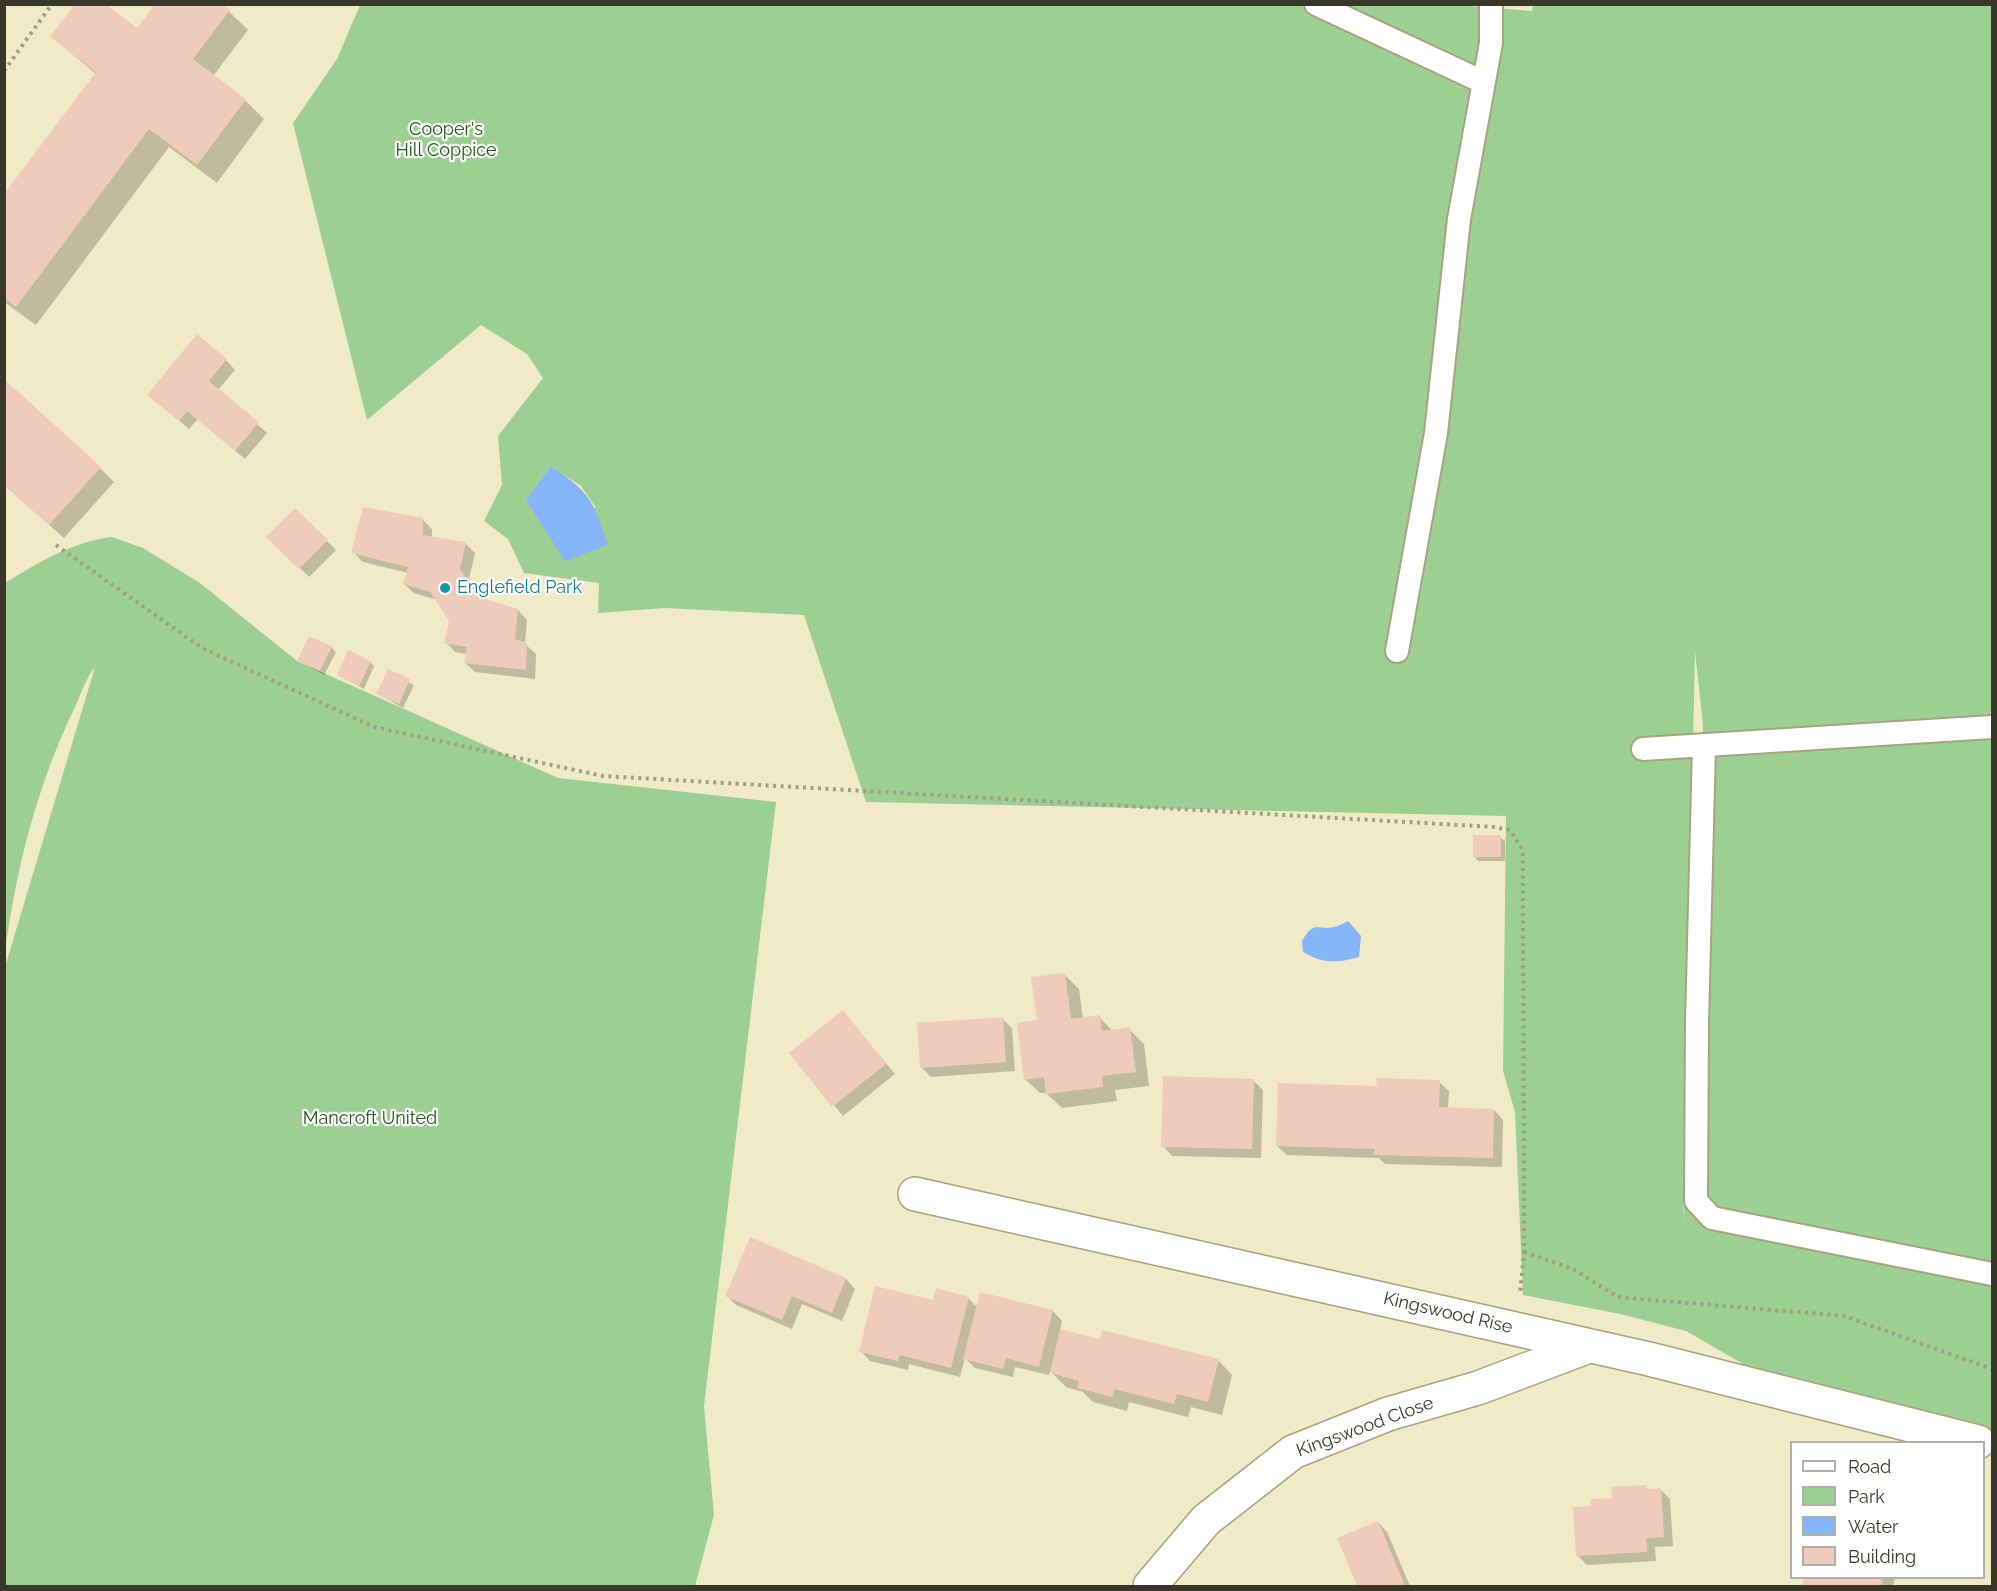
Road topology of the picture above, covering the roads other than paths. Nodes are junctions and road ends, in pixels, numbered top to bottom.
1 (1316, 4) edge
2 (1491, 4) edge
3 (1484, 82) junction
4 (1397, 651) dead end
5 (1992, 727) edge
6 (1704, 746) junction
7 (1643, 749) dead end
8 (915, 1194) dead end
9 (1992, 1274) edge
10 (1589, 1346) junction
11 (1970, 1441) edge
12 (1150, 1587) edge

1 - 3 lane
2 - 3 lane
3 - 4 lane
5 - 6 lane
6 - 7 lane
6 - 9 lane
8 - 10 street, Kingswood Rise
10 - 11 street, Kingswood Rise
10 - 12 street, Kingswood Close

